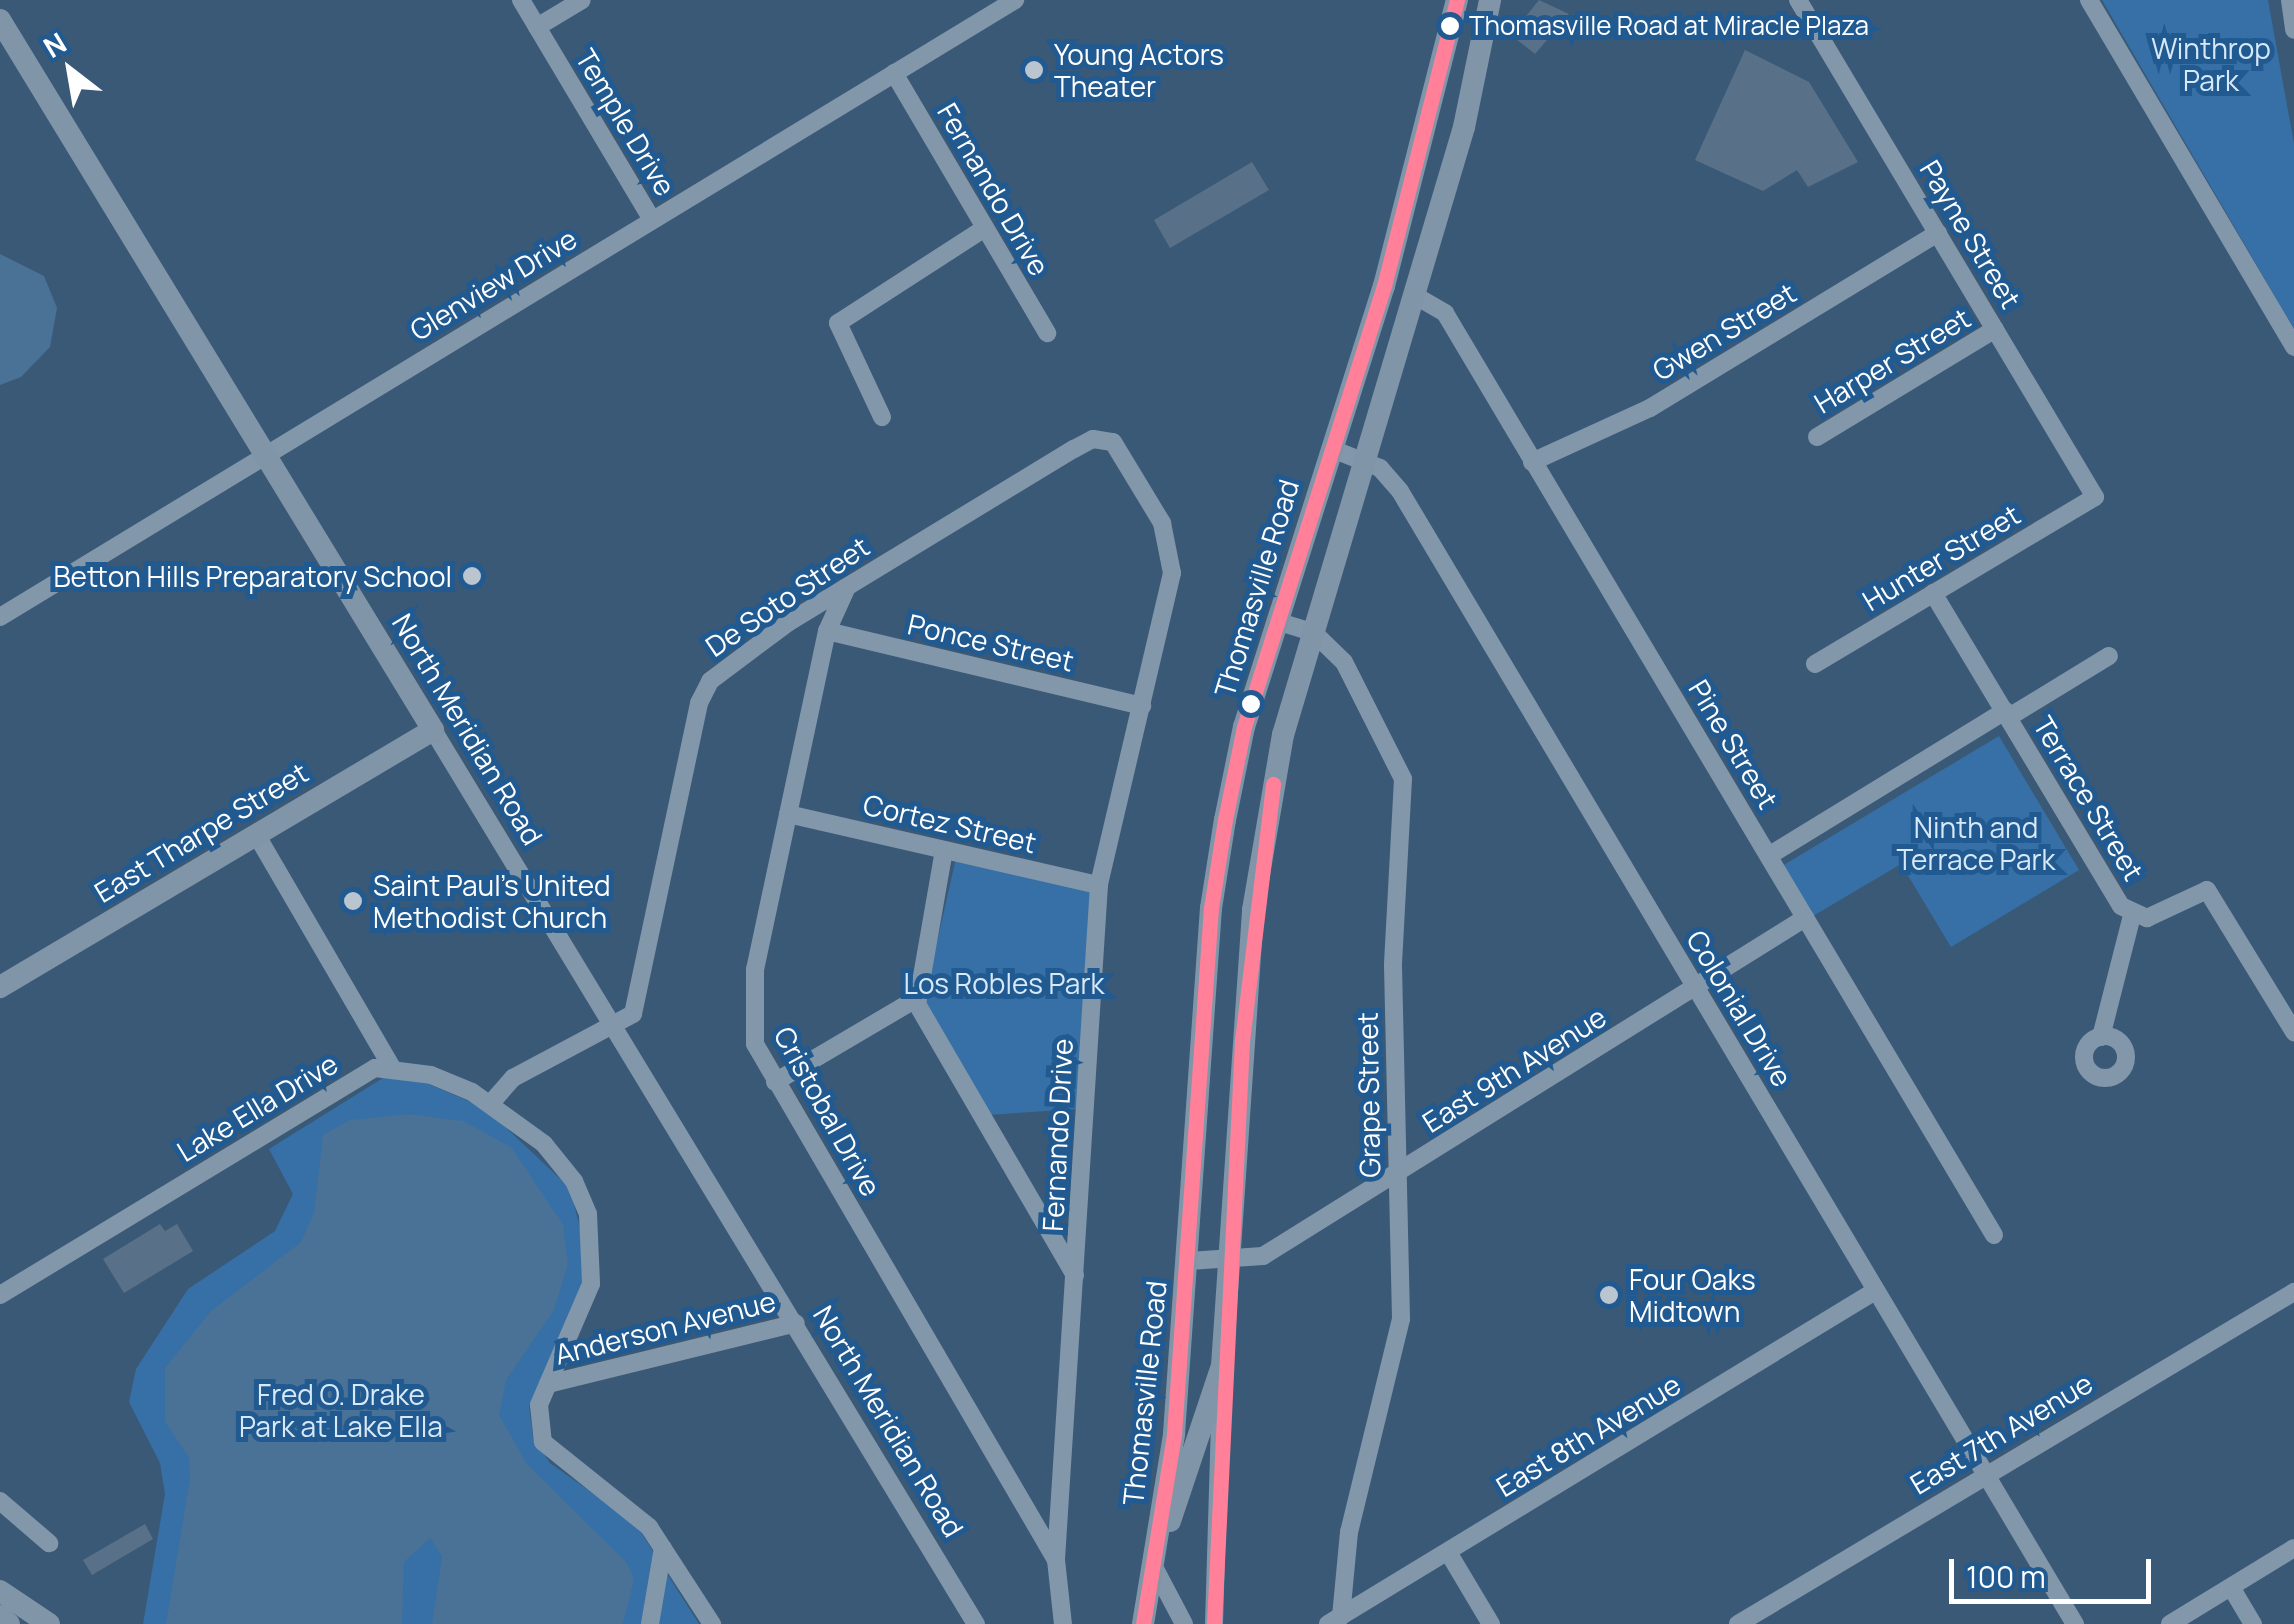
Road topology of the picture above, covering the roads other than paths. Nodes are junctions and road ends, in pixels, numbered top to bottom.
1 (521, 0) edge
2 (582, 0) edge
3 (1015, 0) edge
4 (1457, 0) edge
5 (1490, 0) edge
6 (1798, 0) edge
7 (2090, 0) edge
8 (2290, 0) edge
9 (0, 20) edge
10 (537, 27) junction
11 (2294, 30) edge
12 (894, 74) junction
13 (1430, 117) junction
14 (1464, 127) junction
15 (652, 220) junction
16 (985, 228) junction
17 (1938, 233) junction
18 (1391, 259) junction
19 (1423, 265) junction
20 (1414, 294) junction
21 (1996, 329) junction
22 (1046, 333) dead end
23 (2294, 348) edge
24 (882, 417) dead end
25 (1104, 437) joint
26 (1817, 437) dead end
27 (1332, 449) junction
28 (266, 454) junction
29 (1366, 462) junction
30 (1532, 462) junction
31 (2096, 497) joint
32 (848, 587) junction
33 (1933, 593) junction
34 (0, 617) edge
35 (1276, 621) junction
36 (828, 631) junction
37 (1313, 632) junction
38 (2109, 656) dead end
39 (1814, 664) dead end
40 (1142, 706) junction
41 (2007, 714) junction
42 (433, 730) junction
43 (788, 814) junction
44 (256, 834) junction
45 (944, 850) junction
46 (1770, 855) junction
47 (1099, 886) junction
48 (2132, 915) junction
49 (1805, 918) junction
50 (1694, 984) junction
51 (0, 987) edge
52 (916, 999) junction
53 (617, 1025) junction
54 (2294, 1032) edge
55 (2101, 1037) dead end
56 (1242, 1041) junction
57 (1202, 1042) junction
58 (392, 1069) junction
59 (775, 1082) junction
60 (492, 1102) junction
61 (1396, 1174) junction
62 (1994, 1235) dead end
63 (1188, 1261) junction
64 (1230, 1262) junction
65 (1076, 1275) junction
66 (1875, 1292) junction
67 (2294, 1292) edge
68 (0, 1295) edge
69 (796, 1324) junction
70 (1222, 1366) junction
71 (548, 1384) junction
72 (1986, 1474) junction
73 (0, 1502) edge
74 (50, 1544) dead end
75 (663, 1548) junction
76 (2294, 1548) edge
77 (1448, 1552) junction
78 (1056, 1560) junction
79 (1154, 1567) junction
80 (2230, 1587) junction
81 (0, 1590) edge
82 (0, 1616) edge
83 (1334, 1620) edge
84 (8, 1624) edge
85 (49, 1624) edge
86 (650, 1624) edge
87 (712, 1624) edge
88 (976, 1624) edge
89 (1063, 1624) edge
90 (1143, 1624) edge
91 (1184, 1624) edge
92 (1214, 1624) edge
93 (1491, 1624) edge
94 (1738, 1624) edge
95 (2076, 1624) edge
96 (2170, 1624) edge
97 (2253, 1624) edge

1 - 10 street, Temple Drive
2 - 10 street
3 - 12 street, Glenview Drive
4 - 13 main road, Thomasville Road
5 - 14 main road, Thomasville Road
6 - 17 street, Payne Street
7 - 23 street
8 - 11 street
9 - 28 main road, North Meridian Road
10 - 15 street, Temple Drive
12 - 15 street, Glenview Drive
12 - 16 street, Fernando Drive
13 - 14 main road
13 - 18 main road, Thomasville Road
14 - 19 main road, Thomasville Road
15 - 28 street, Glenview Drive
16 - 22 street, Fernando Drive
16 - 24 street
17 - 21 street, Payne Street
17 - 30 street, Gwen Street
18 - 19 main road
18 - 27 main road, Thomasville Road
19 - 20 main road, Thomasville Road
20 - 29 main road, Thomasville Road
20 - 30 street, Pine Street
21 - 26 street, Harper Street
21 - 31 street, Payne Street
25 - 32 street, De Soto Street
25 - 40 street, Fernando Drive
27 - 29 street, Colonial Drive
27 - 35 main road, Thomasville Road
28 - 34 street, Glenview Drive
28 - 42 main road, North Meridian Road
29 - 37 main road, Thomasville Road
29 - 50 street, Colonial Drive
30 - 46 street, Pine Street
31 - 33 street, Hunter Street
32 - 36 street, Cristobal Drive
32 - 53 street, De Soto Street
33 - 39 street, Hunter Street
33 - 41 street, Terrace Street
35 - 37 street
35 - 57 main road, Thomasville Road
36 - 40 street, Ponce Street
36 - 43 street, Cristobal Drive
37 - 56 main road, Thomasville Road
37 - 61 street, Grape Street
38 - 41 street
40 - 47 street, Fernando Drive
41 - 46 street
41 - 48 street, Terrace Street
42 - 44 main road, East Tharpe Street
42 - 53 street, North Meridian Road
43 - 45 street, Cortez Street
43 - 59 street, Cristobal Drive
44 - 51 main road, East Tharpe Street
44 - 58 street
45 - 47 street, Cortez Street
45 - 52 street
46 - 49 street, Pine Street
47 - 65 street, Fernando Drive
48 - 54 street, Terrace Street
48 - 55 street
49 - 50 street, East 9th Avenue
49 - 62 street, Pine Street
50 - 61 street, East 9th Avenue
50 - 66 street, Colonial Drive
52 - 59 street
52 - 65 street
53 - 60 street
53 - 69 street, North Meridian Road
56 - 57 main road
56 - 64 main road, Thomasville Road
57 - 63 main road, Thomasville Road
58 - 60 street
58 - 68 street, Lake Ella Drive
59 - 78 street, Cristobal Drive
60 - 71 street
61 - 64 street, East 9th Avenue
61 - 83 street, Grape Street
63 - 64 street, East 9th Avenue
63 - 79 main road, Thomasville Road
64 - 70 main road, Thomasville Road
65 - 78 street, Fernando Drive
66 - 72 street, Colonial Drive
66 - 77 street, East 8th Avenue
67 - 72 street, East 7th Avenue
69 - 71 street, Anderson Avenue
69 - 88 street, North Meridian Road
70 - 79 main road, Thomasville Road
70 - 92 street
71 - 75 street
72 - 94 street, East 7th Avenue
72 - 95 street, Colonial Drive
73 - 74 street
75 - 86 street
75 - 87 street
76 - 80 street
77 - 83 street, East 8th Avenue
77 - 93 street
78 - 89 street, Fernando Drive
79 - 90 main road, Thomasville Road
79 - 91 street
80 - 96 street
80 - 97 street
81 - 85 main road
82 - 84 main road

